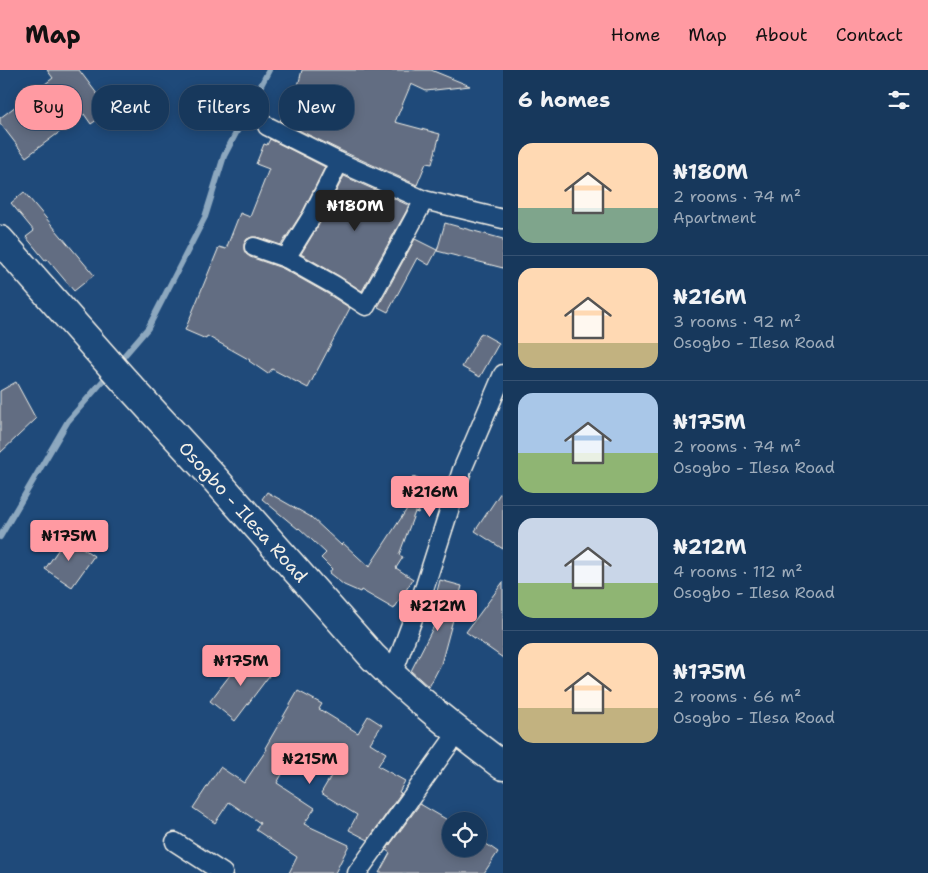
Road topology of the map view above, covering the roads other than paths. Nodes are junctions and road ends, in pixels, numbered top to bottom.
1 (269, 127) edge
2 (339, 162) junction
3 (424, 200) junction
4 (503, 219) edge
5 (0, 240) edge
6 (254, 247) dead end
7 (286, 258) junction
8 (503, 374) edge
9 (392, 676) junction
10 (458, 732) junction
11 (503, 766) edge
12 (175, 842) dead end
13 (223, 873) edge
14 (357, 873) edge

1 - 2 street
2 - 3 street
2 - 7 street
3 - 4 street
3 - 7 street
5 - 9 main road, Osogbo - Ilesa Road
6 - 7 street
8 - 9 street
9 - 10 main road, Osogbo - Ilesa Road
10 - 11 main road, Osogbo - Ilesa Road
10 - 14 street
12 - 13 street

